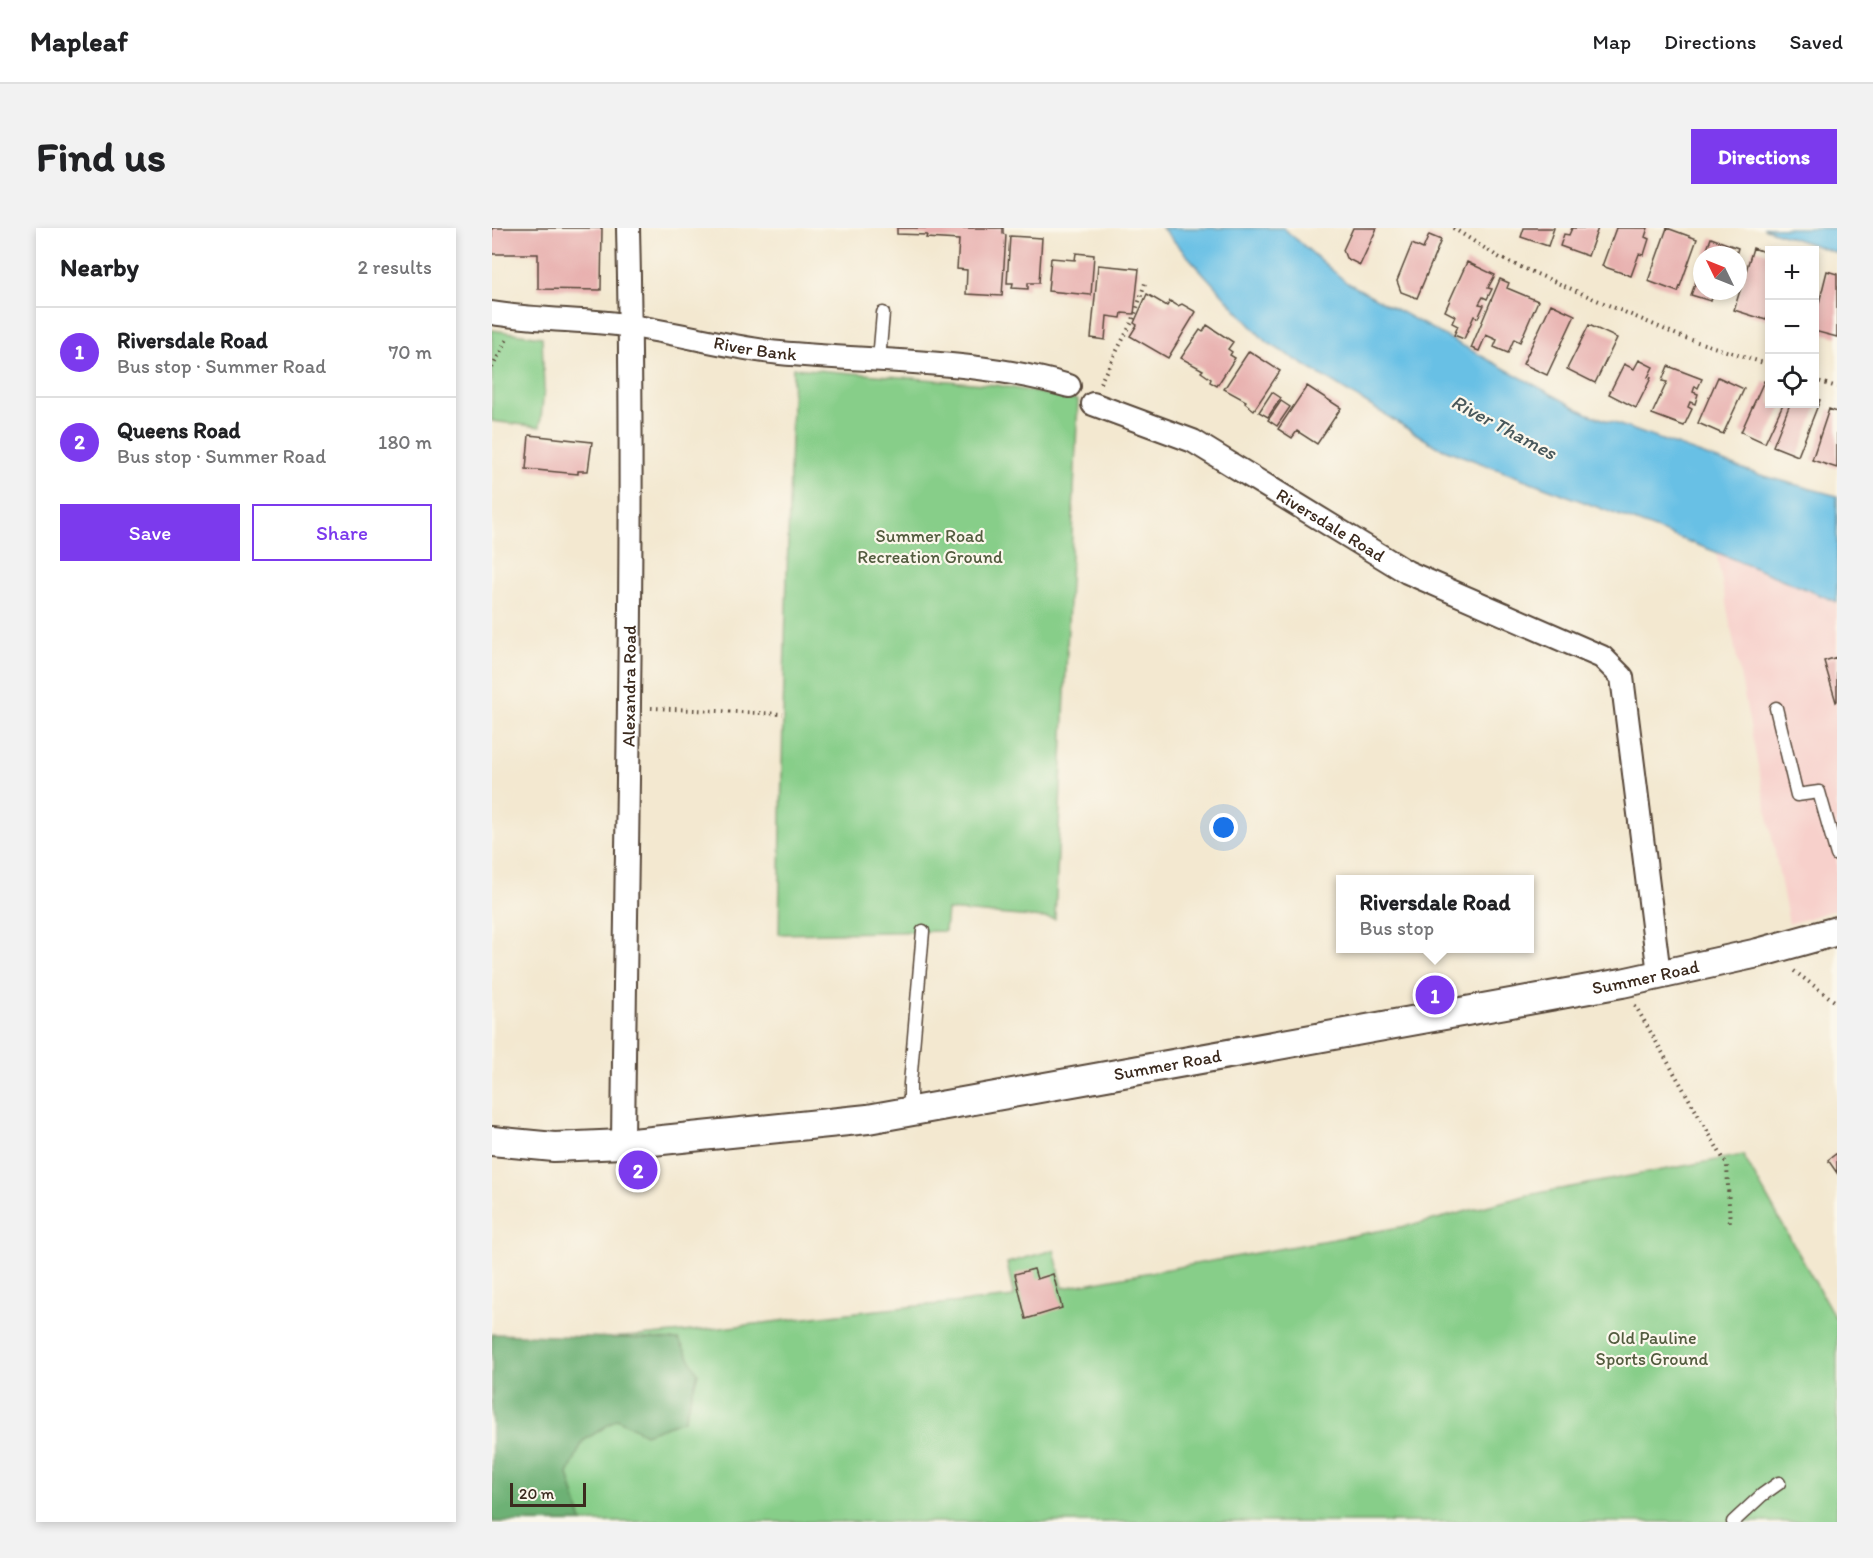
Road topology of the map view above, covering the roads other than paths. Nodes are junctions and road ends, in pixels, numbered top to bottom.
1 (628, 228) edge
2 (492, 313) edge
3 (883, 313) dead end
4 (630, 326) junction
5 (879, 360) junction
6 (1069, 386) dead end
7 (1093, 404) road end
8 (1776, 708) dead end
9 (1837, 855) edge
10 (923, 931) dead end
11 (1837, 931) edge
12 (1659, 974) junction
13 (910, 1112) junction
14 (492, 1141) edge
15 (623, 1144) junction
16 (1779, 1483) dead end
17 (1733, 1522) edge

1 - 4 street, Alexandra Road
2 - 4 street, River Bank
3 - 5 lane
4 - 5 street, River Bank
4 - 15 street, Alexandra Road
5 - 6 street, River Bank
7 - 12 street, Riversdale Road
8 - 9 lane
10 - 13 lane
11 - 12 street, Summer Road
12 - 13 street, Summer Road
13 - 15 street, Summer Road
14 - 15 street, Summer Road
16 - 17 lane

